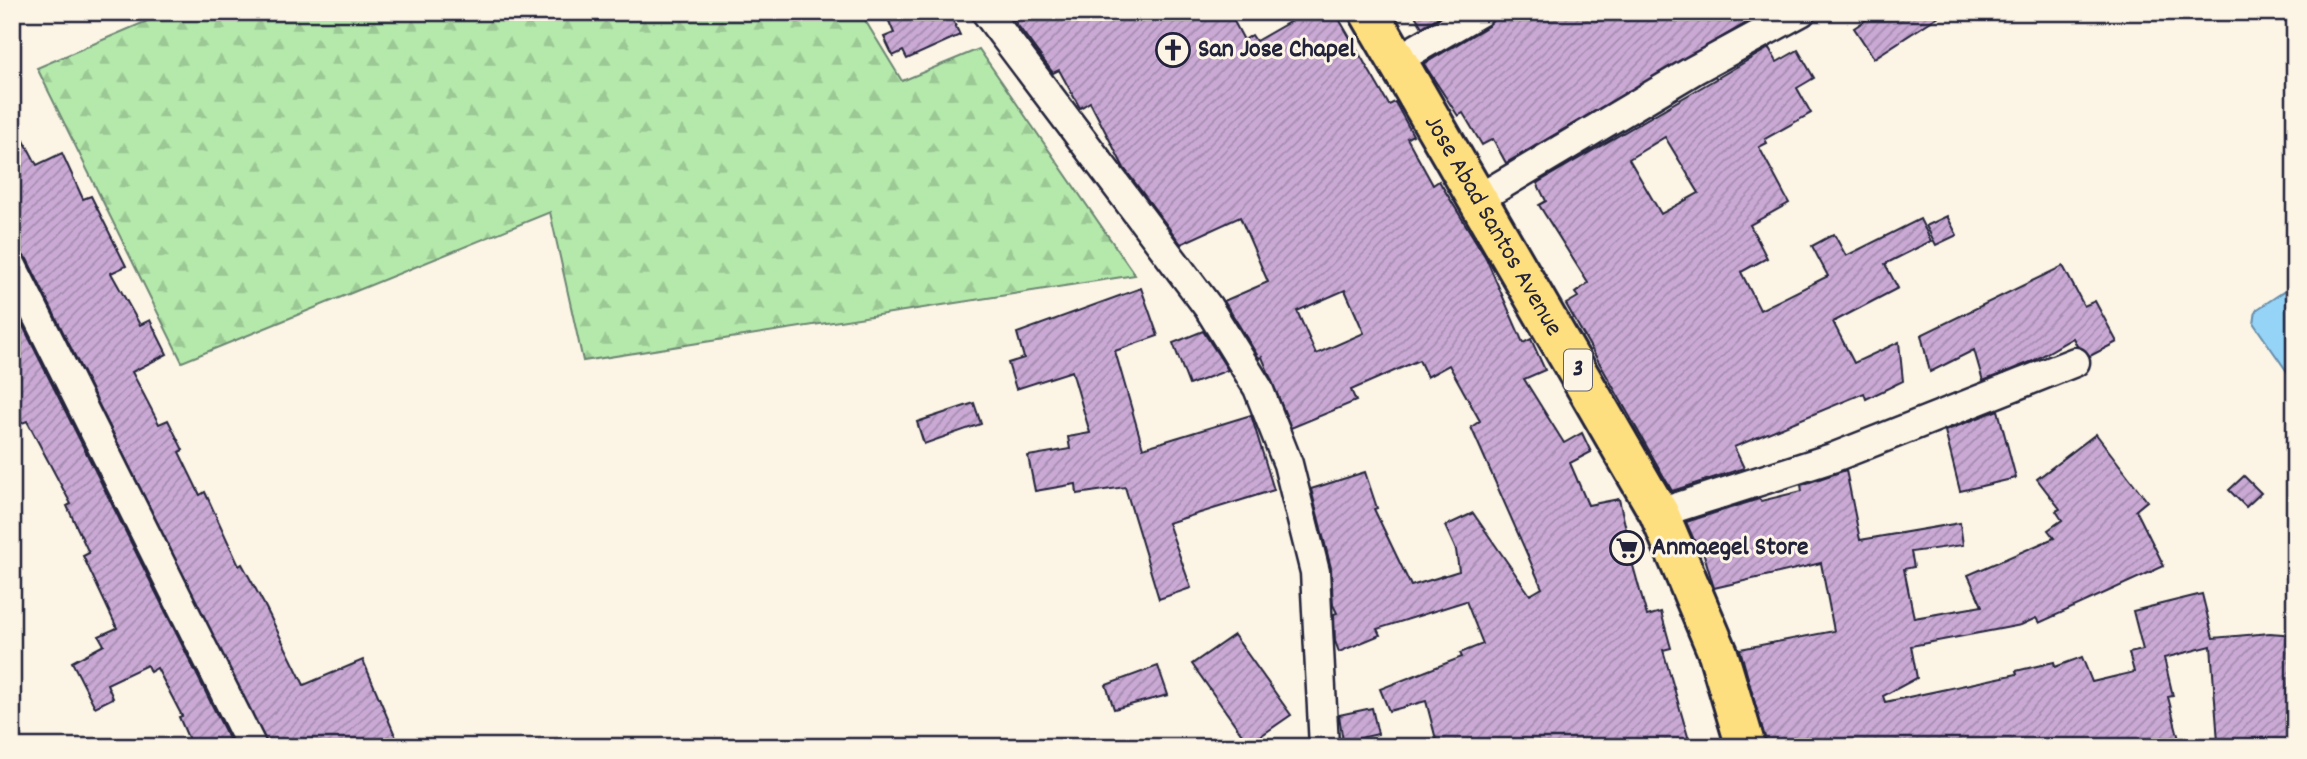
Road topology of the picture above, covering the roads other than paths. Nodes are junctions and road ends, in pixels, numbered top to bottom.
1 (1369, 12) edge
2 (1479, 12) edge
3 (1801, 12) edge
4 (989, 13) edge
5 (1397, 60) junction
6 (1478, 199) junction
7 (12, 266) edge
8 (2074, 362) dead end
9 (1659, 513) junction
10 (252, 747) edge
11 (1324, 747) edge
12 (1746, 747) edge

1 - 5 highway, Jose Abad Santos Avenue / 3
2 - 5 street
3 - 6 street
4 - 11 street
5 - 6 highway, Jose Abad Santos Avenue / 3
6 - 9 highway, Jose Abad Santos Avenue / 3
7 - 10 street
8 - 9 street
9 - 12 highway, Jose Abad Santos Avenue / 3

